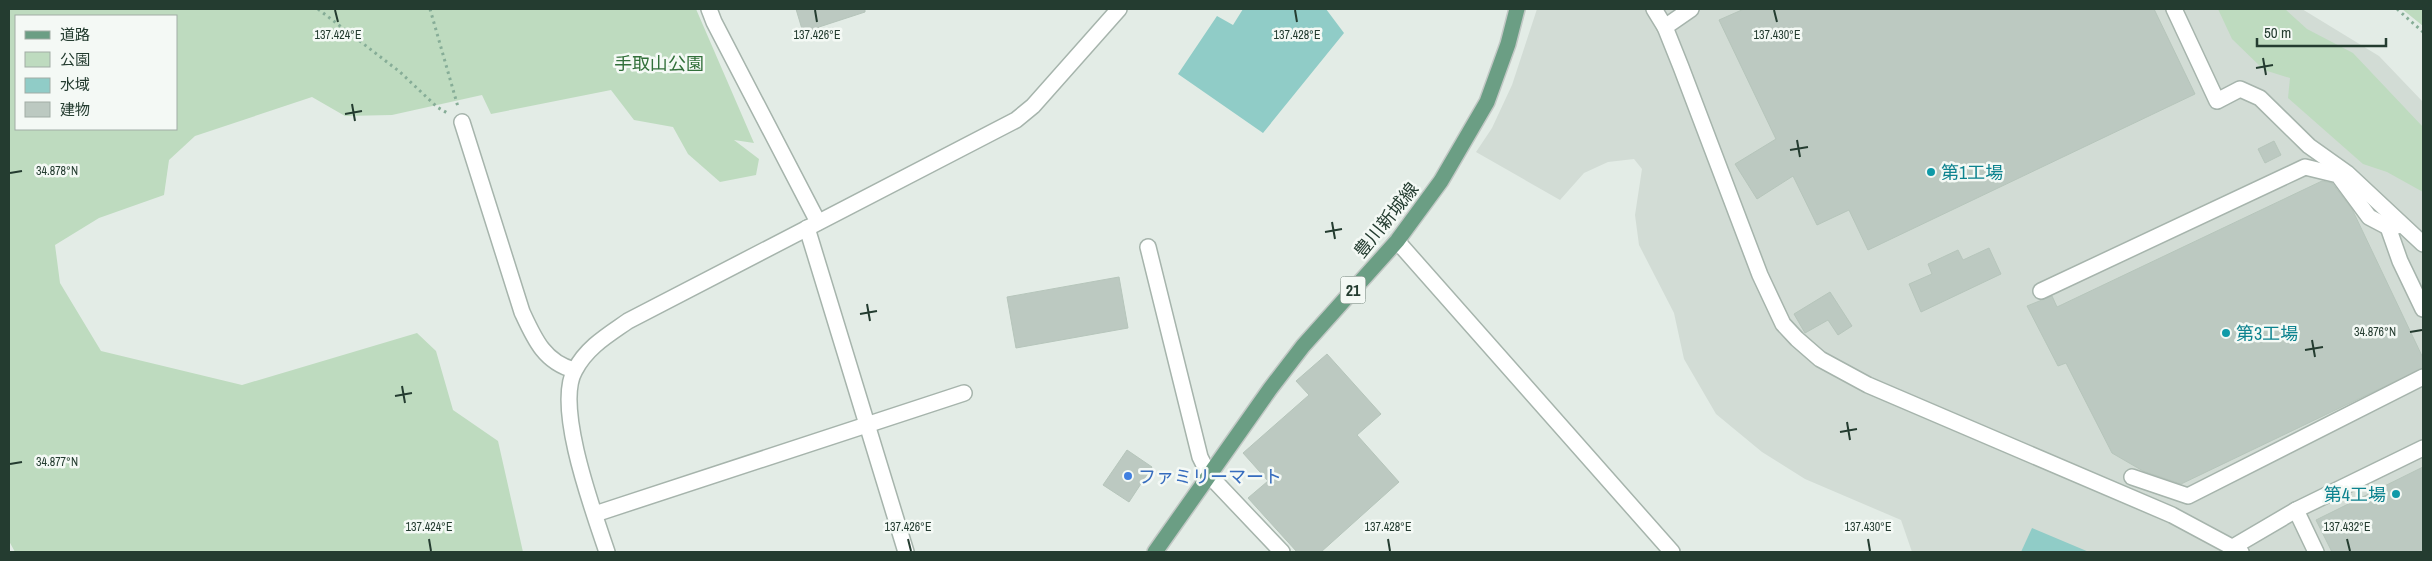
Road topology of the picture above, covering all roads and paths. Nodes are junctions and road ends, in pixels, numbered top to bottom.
1 (318, 9) edge
2 (430, 9) edge
3 (709, 9) edge
4 (1119, 9) edge
5 (1517, 9) edge
6 (1654, 9) edge
7 (1691, 9) edge
8 (2174, 9) edge
9 (2397, 9) edge
10 (1665, 27) junction
11 (2423, 32) edge
12 (462, 122) junction
13 (813, 225) junction
14 (2395, 226) junction
15 (1397, 241) junction
16 (2423, 244) edge
17 (1148, 247) dead end
18 (2041, 291) dead end
19 (2423, 309) edge
20 (574, 370) junction
21 (2423, 377) edge
22 (964, 392) dead end
23 (866, 424) junction
24 (2423, 448) edge
25 (1209, 475) junction
26 (2132, 477) dead end
27 (2296, 510) junction
28 (595, 514) junction
29 (2237, 549) edge
30 (607, 552) edge
31 (906, 552) edge
32 (1155, 552) edge
33 (1282, 552) edge
34 (1672, 552) edge
35 (2316, 552) edge

1 - 12 path
2 - 12 path
3 - 13 street
4 - 13 street
5 - 15 main road, 豊川新城線 / 21
6 - 10 street
7 - 10 street
8 - 14 street
9 - 11 path
10 - 29 street
12 - 20 street
13 - 20 street
13 - 23 street
14 - 16 street
14 - 18 street
14 - 19 street
15 - 25 main road, 豊川新城線 / 21
15 - 34 street
17 - 25 street
20 - 28 street
21 - 26 street
22 - 23 street
23 - 28 street
23 - 31 street
24 - 27 street
25 - 32 main road, 豊川新城線 / 21
25 - 33 street
27 - 29 street
27 - 35 street
28 - 30 street

